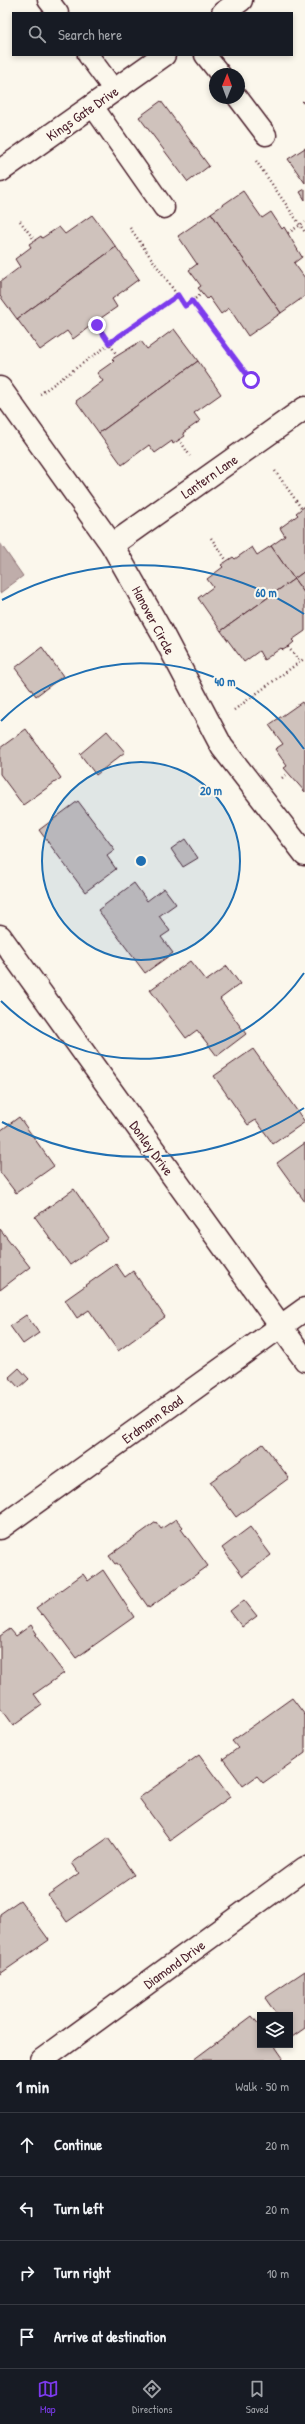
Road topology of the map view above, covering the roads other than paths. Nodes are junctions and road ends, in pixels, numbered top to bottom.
1 (48, 0) edge
2 (241, 0) edge
3 (57, 12) edge
4 (224, 12) edge
5 (89, 56) edge
6 (163, 56) edge
7 (206, 56) edge
8 (215, 68) edge
9 (114, 90) junction
10 (243, 104) edge
11 (92, 106) junction
12 (266, 135) dead end
13 (0, 171) edge
14 (164, 208) dead end
15 (0, 388) edge
16 (305, 408) edge
17 (112, 545) junction
18 (305, 854) edge
19 (0, 936) edge
20 (305, 1309) edge
21 (281, 1327) junction
22 (305, 1360) edge
23 (0, 1528) edge
24 (305, 1868) edge
25 (42, 2060) edge

1 - 3 lane
2 - 4 street
5 - 9 lane
6 - 9 street, Kings Gate Drive
7 - 8 lane
9 - 11 street, Kings Gate Drive
10 - 12 lane
11 - 13 street, Kings Gate Drive
11 - 14 lane
15 - 17 street, Hanover Circle
16 - 17 street, Lantern Lane
17 - 18 street, Hanover Circle
19 - 21 street, Donley Drive
20 - 21 street, Erdmann Road
21 - 22 street, Donley Drive
21 - 23 street, Erdmann Road
24 - 25 street, Diamond Drive

